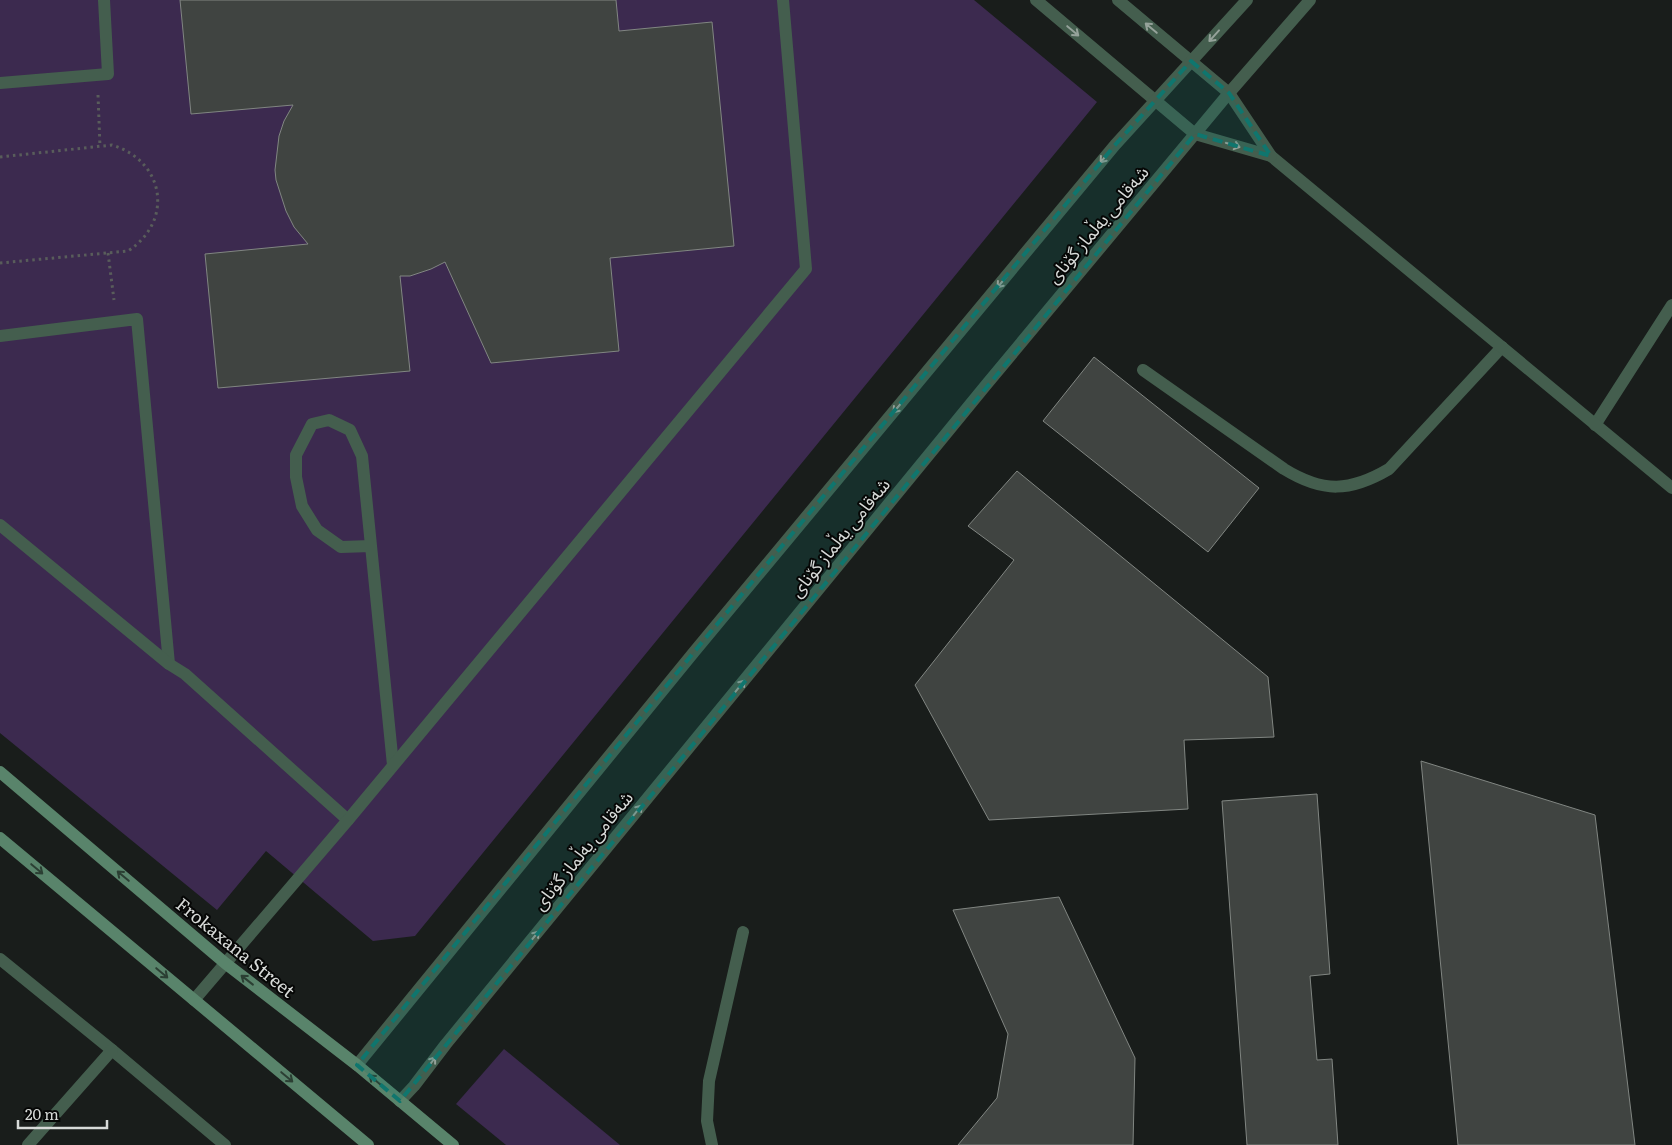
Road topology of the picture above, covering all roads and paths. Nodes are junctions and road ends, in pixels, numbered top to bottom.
1 (104, 0) edge
2 (783, 0) edge
3 (1036, 0) edge
4 (1118, 0) edge
5 (1247, 0) edge
6 (1310, 0) edge
7 (1191, 61) junction
8 (97, 75) junction
9 (0, 83) edge
10 (1229, 93) junction
11 (1155, 100) junction
12 (1195, 134) junction
13 (100, 147) junction
14 (1271, 156) junction
15 (0, 157) edge
16 (108, 252) junction
17 (0, 263) edge
18 (1672, 305) edge
19 (115, 321) junction
20 (0, 336) edge
21 (1502, 347) junction
22 (1143, 370) dead end
23 (1595, 425) junction
24 (1672, 488) edge
25 (0, 525) edge
26 (371, 546) junction
27 (169, 664) junction
28 (393, 765) junction
29 (0, 772) edge
30 (348, 820) junction
31 (0, 838) edge
32 (743, 932) dead end
33 (0, 959) edge
34 (225, 963) junction
35 (194, 1000) junction
36 (112, 1050) junction
37 (358, 1066) junction
38 (400, 1101) junction
39 (28, 1145) edge
40 (225, 1145) edge
41 (368, 1145) edge
42 (453, 1145) edge
43 (712, 1145) edge

1 - 8 street
2 - 28 street
3 -> 11 street
7 -> 4 street
5 -> 7 street, شەقامی یەڵماز گۆنای
6 - 10 street, شەقامی یەڵماز گۆنای
7 - 10 street
7 - 11 street, شەقامی یەڵماز گۆنای
8 - 9 street
8 - 13 path
10 - 12 street, شەقامی یەڵماز گۆنای
10 - 14 street
11 - 12 street
11 -> 37 street, شەقامی یەڵماز گۆنای
12 -> 14 street
38 -> 12 street, شەقامی یەڵماز گۆنای
13 - 15 path
13 - 16 path
14 - 21 street
16 - 17 path
16 - 19 path
18 - 23 street
19 - 20 street
19 - 27 street
21 - 22 street
21 - 23 street
23 - 24 street
25 - 27 street
26 - 26 street
26 - 28 street
27 - 30 street
28 - 30 street
34 -> 29 main road, Frokaxana Street
30 - 34 street
31 -> 35 main road
32 - 43 street
33 - 36 street
34 - 35 street
37 -> 34 main road, Frokaxana Street
35 -> 41 main road
36 - 39 street
36 - 40 street
38 -> 37 main road, Frokaxana Street
38 - 42 main road, Frokaxana Street

